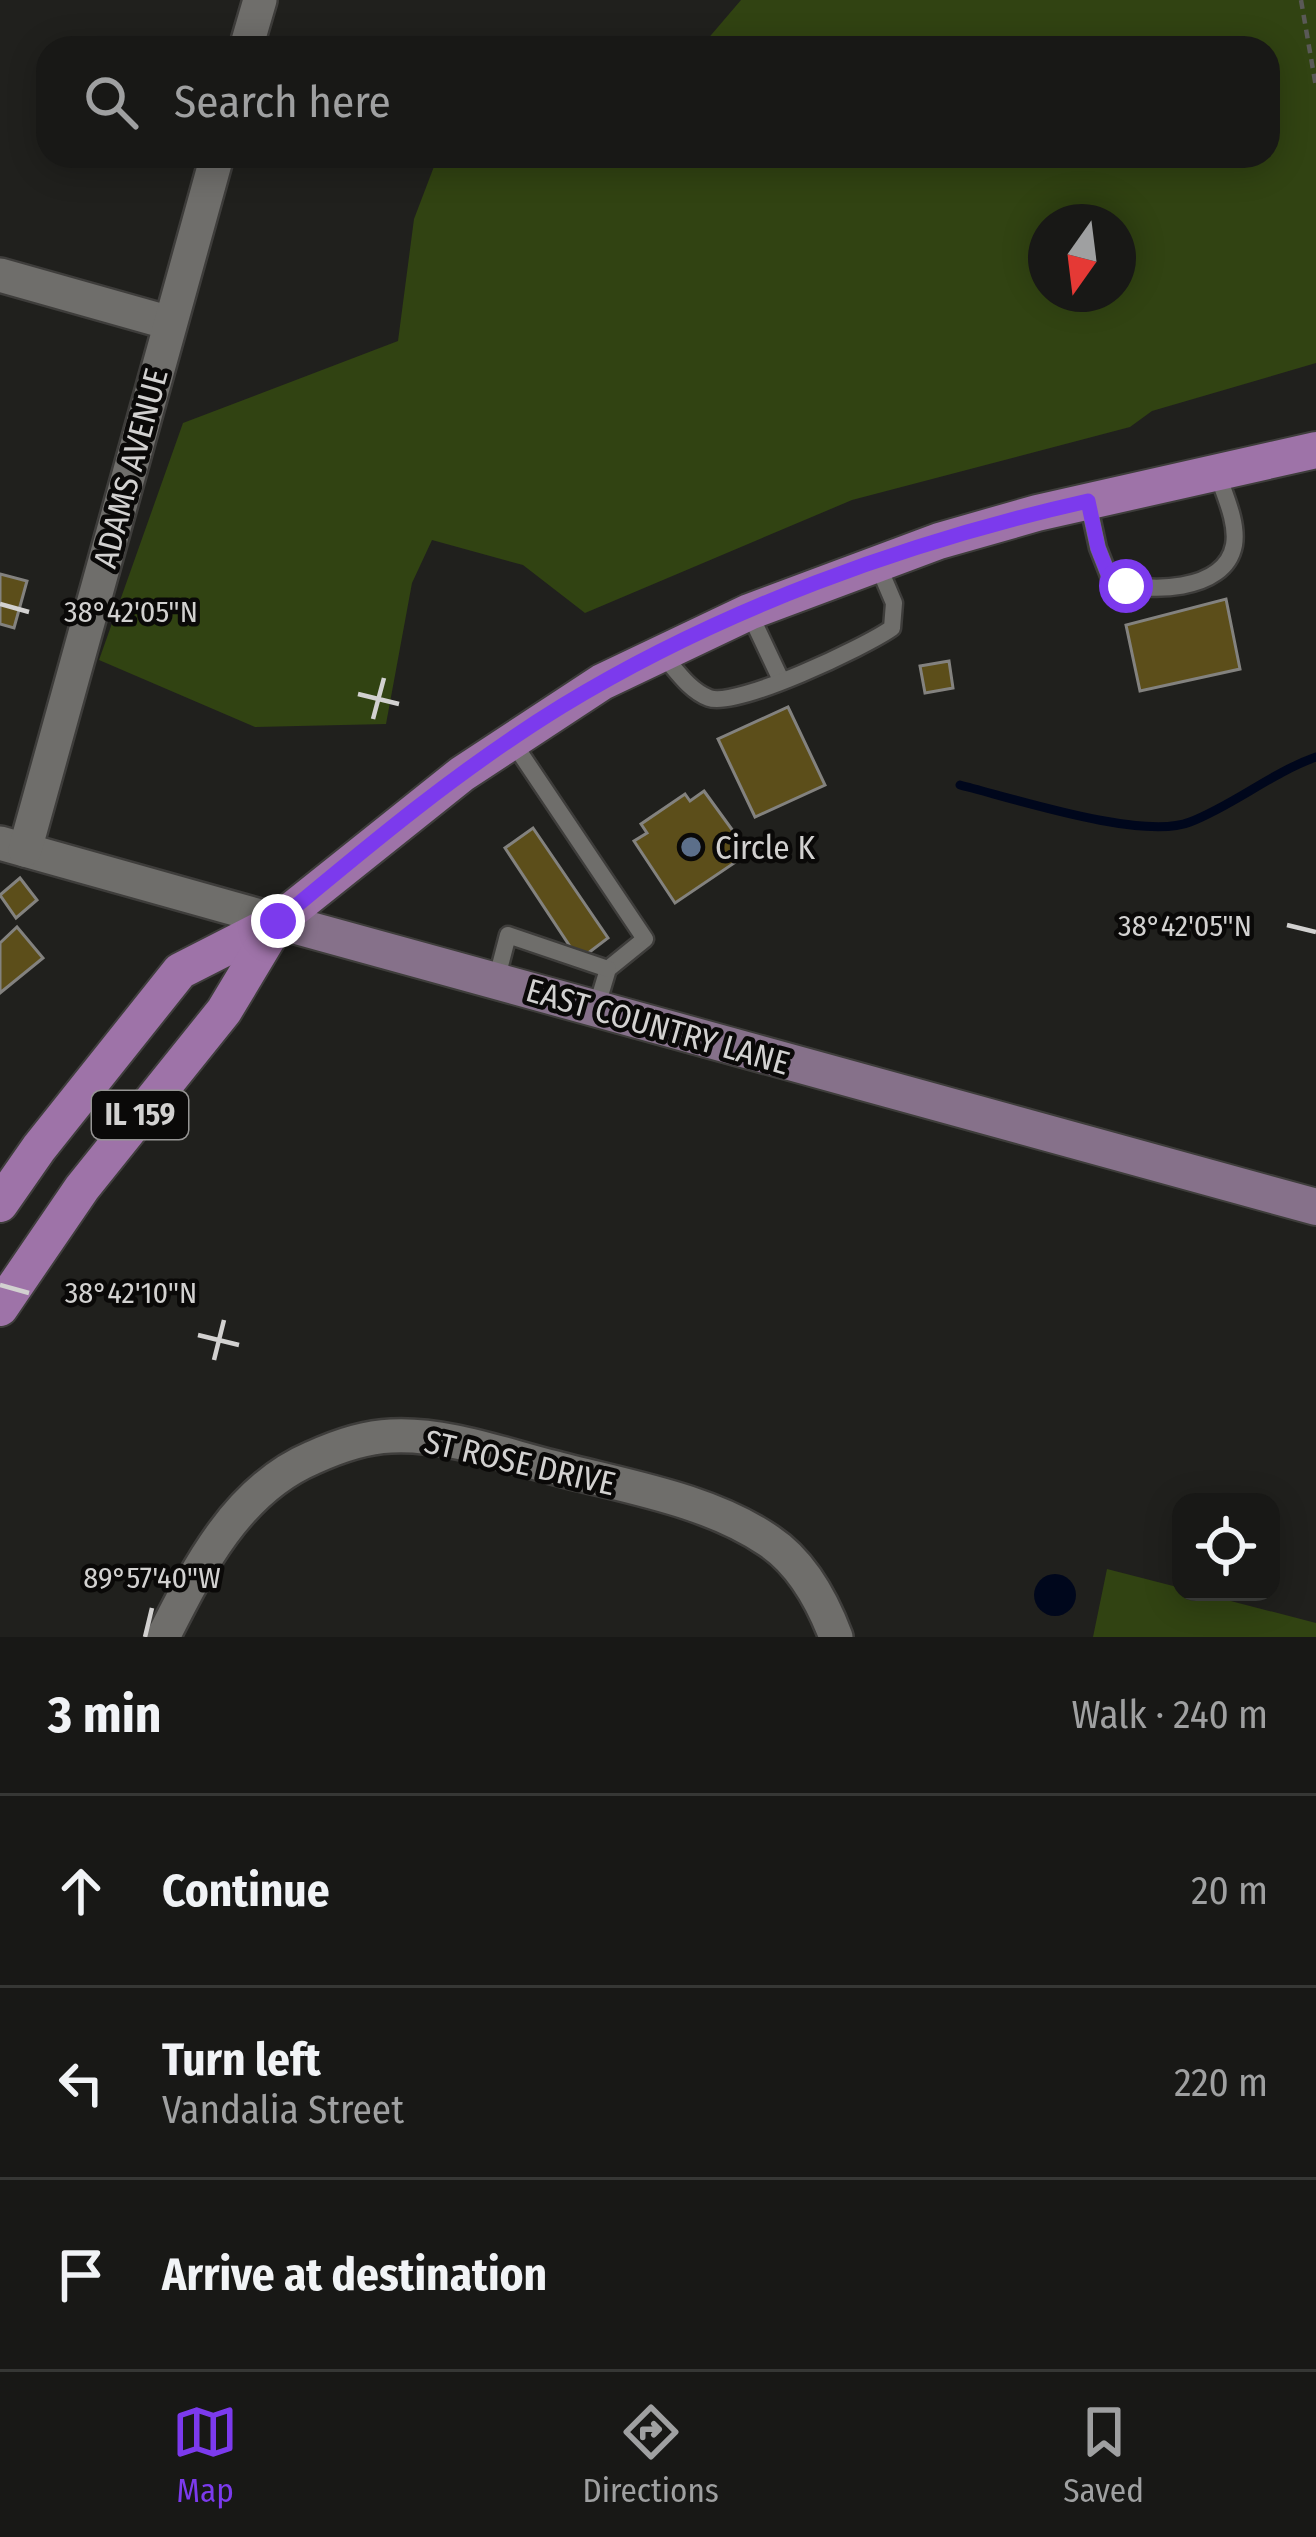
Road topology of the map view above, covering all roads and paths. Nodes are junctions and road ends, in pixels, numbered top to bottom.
1 (260, 0) edge
2 (1300, 0) edge
3 (250, 36) edge
4 (1316, 86) edge
5 (214, 168) edge
6 (0, 274) edge
7 (170, 323) junction
8 (1316, 450) edge
9 (1217, 472) junction
10 (1088, 501) junction
11 (877, 563) junction
12 (749, 612) junction
13 (661, 652) junction
14 (781, 680) junction
15 (512, 740) junction
16 (12, 846) edge
17 (278, 921) junction
18 (608, 969) junction
19 (496, 981) junction
20 (596, 1010) junction
21 (0, 1204) edge
22 (1316, 1208) edge
23 (0, 1308) edge
24 (163, 1637) edge
25 (836, 1637) edge

1 - 3 street
2 - 4 path
5 - 7 street, ADAMS AVENUE
6 - 7 street
7 - 16 street, ADAMS AVENUE
8 - 9 main road, IL 159
9 - 10 main road, IL 159
9 - 10 lane
10 - 11 main road, IL 159
11 - 12 main road, IL 159
11 - 14 lane
12 - 13 main road, IL 159
12 - 14 lane
13 - 14 lane
13 - 15 main road, IL 159
15 - 17 main road, IL 159
15 - 18 lane
16 - 17 street, EAST COUNTRY LANE
17 - 19 street, EAST COUNTRY LANE
17 - 21 main road, IL 159
17 - 23 main road, IL 159
18 - 19 lane
18 - 20 lane
19 - 20 street, EAST COUNTRY LANE
20 - 22 street, EAST COUNTRY LANE
24 - 25 street, ST ROSE DRIVE

